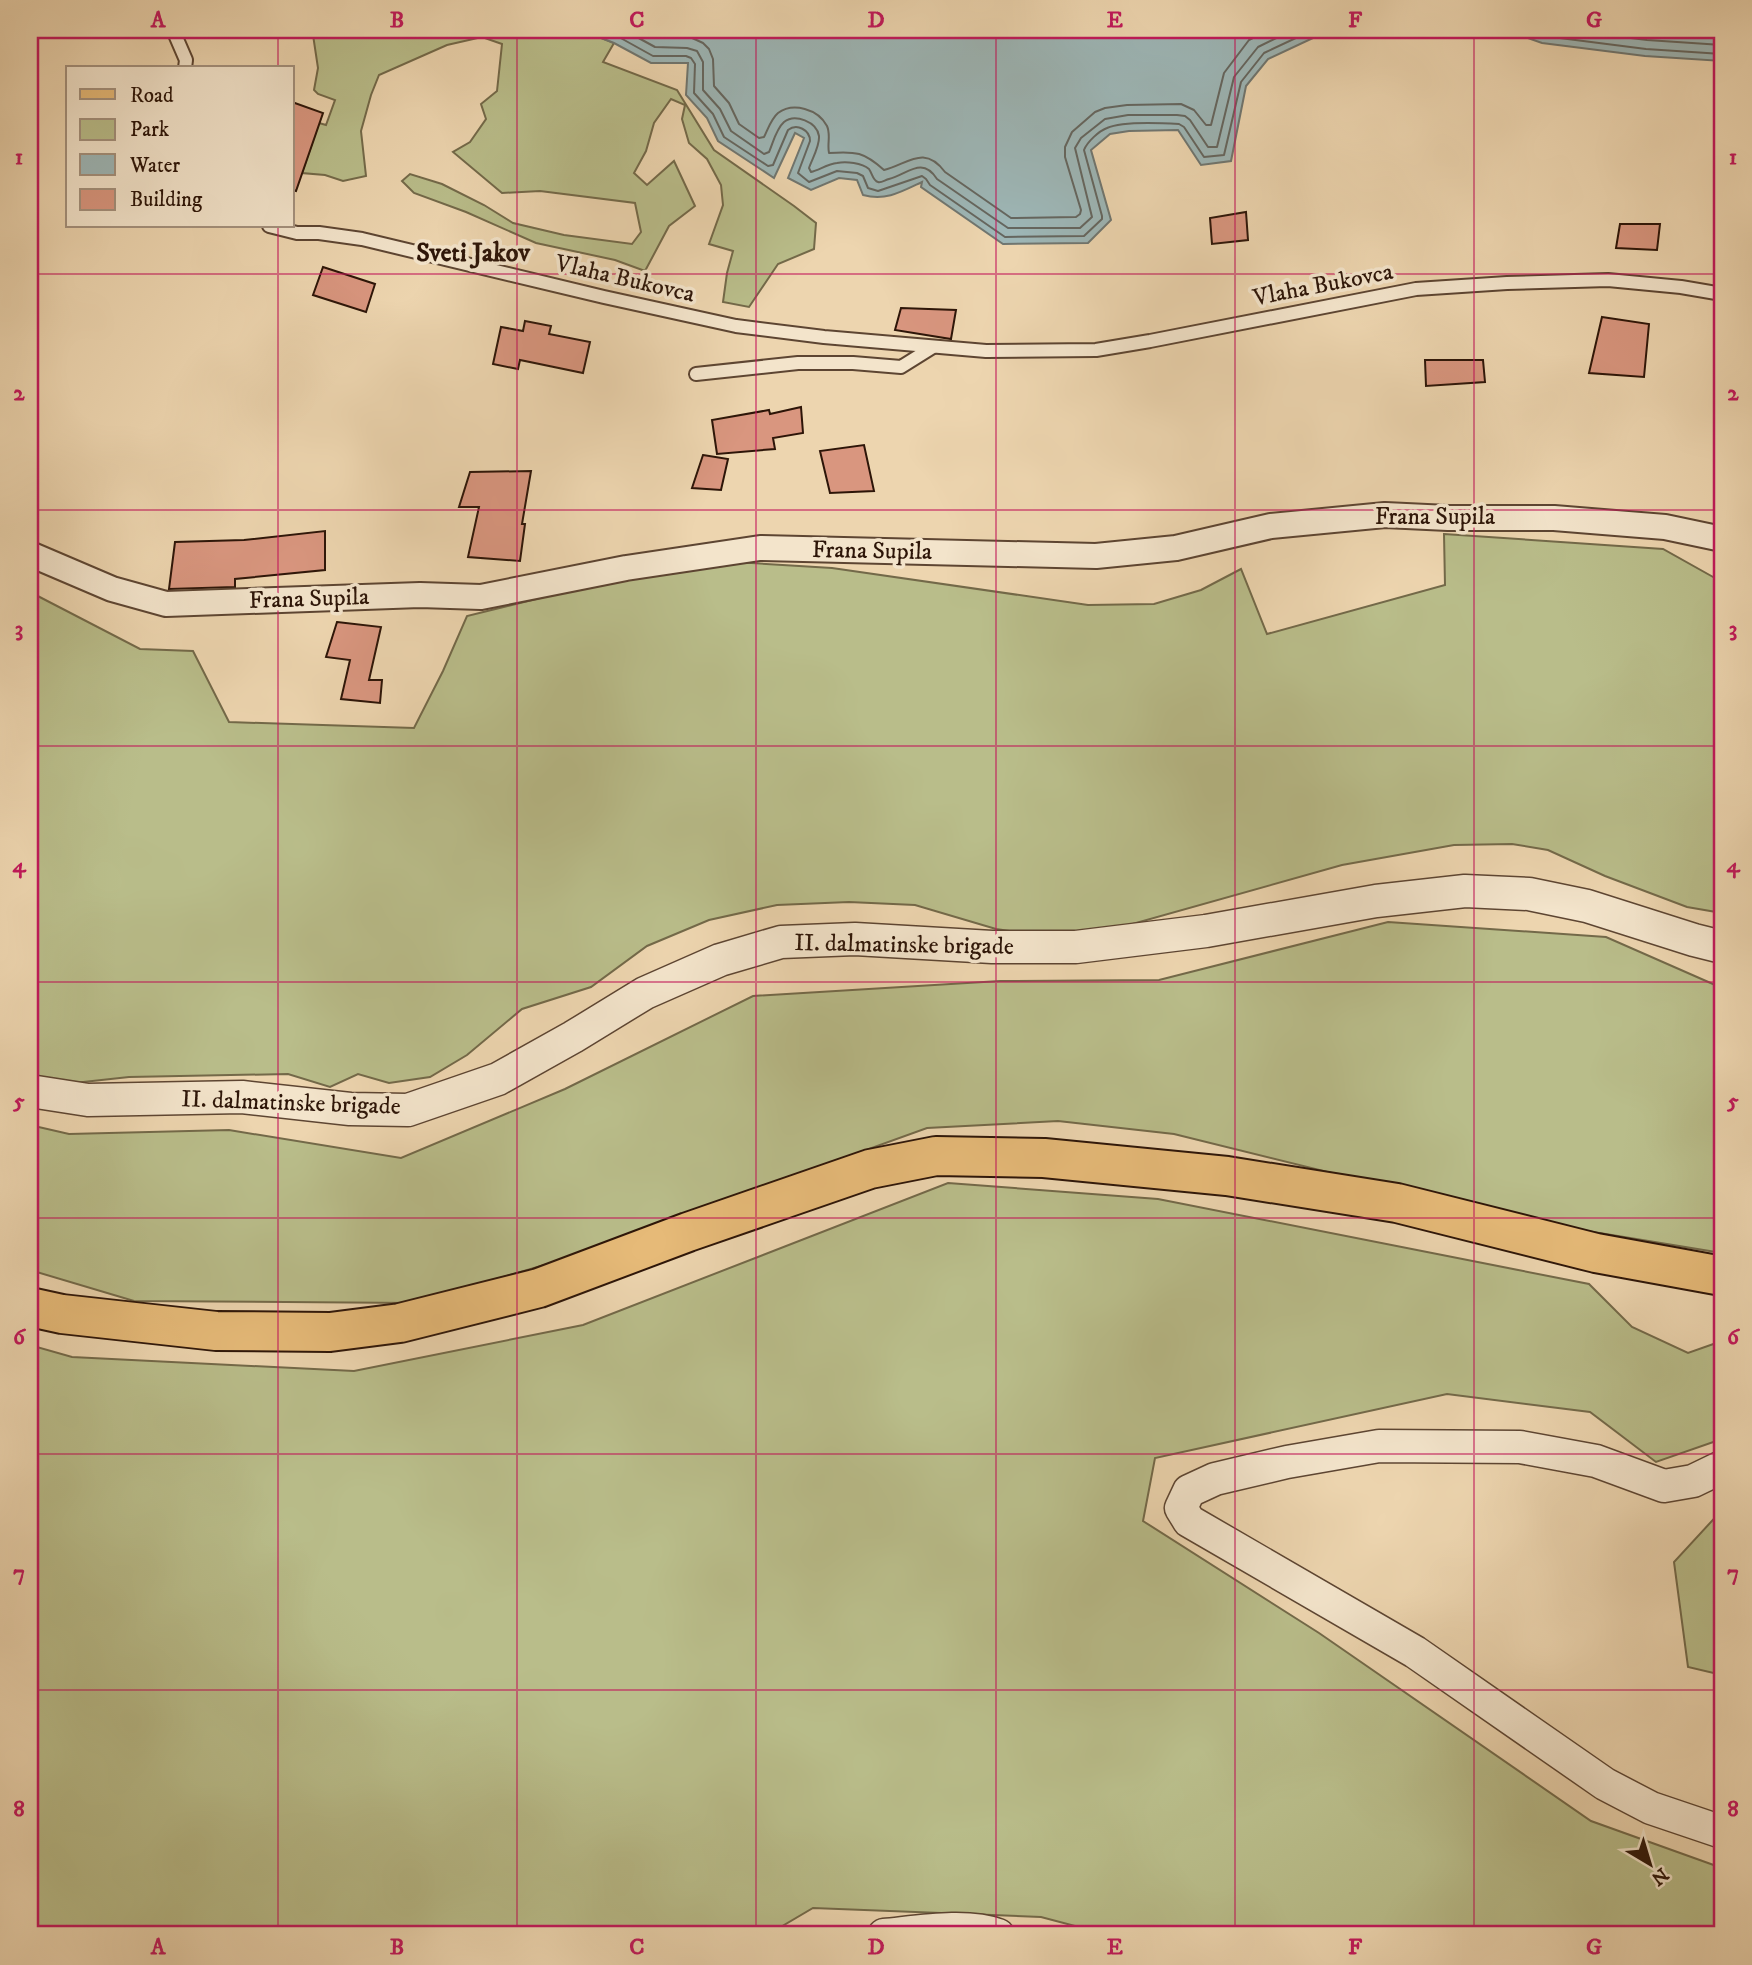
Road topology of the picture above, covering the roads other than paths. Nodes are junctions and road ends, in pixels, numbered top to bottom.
1 (173, 30) edge
2 (185, 66) edge
3 (277, 228) edge
4 (1722, 294) edge
5 (933, 347) junction
6 (696, 374) dead end
7 (1722, 539) edge
8 (30, 554) edge
9 (1722, 947) edge
10 (30, 1091) edge
11 (1722, 1276) edge
12 (30, 1307) edge
13 (1722, 1467) edge
14 (1722, 1832) edge
15 (884, 1935) edge
16 (998, 1935) edge

1 - 2 lane
3 - 5 lane, Vlaha Bukovca
4 - 5 lane, Vlaha Bukovca
5 - 6 lane
7 - 8 street, Frana Supila
9 - 10 street, II. dalmatinske brigade
11 - 12 main road
13 - 14 street
15 - 16 street

